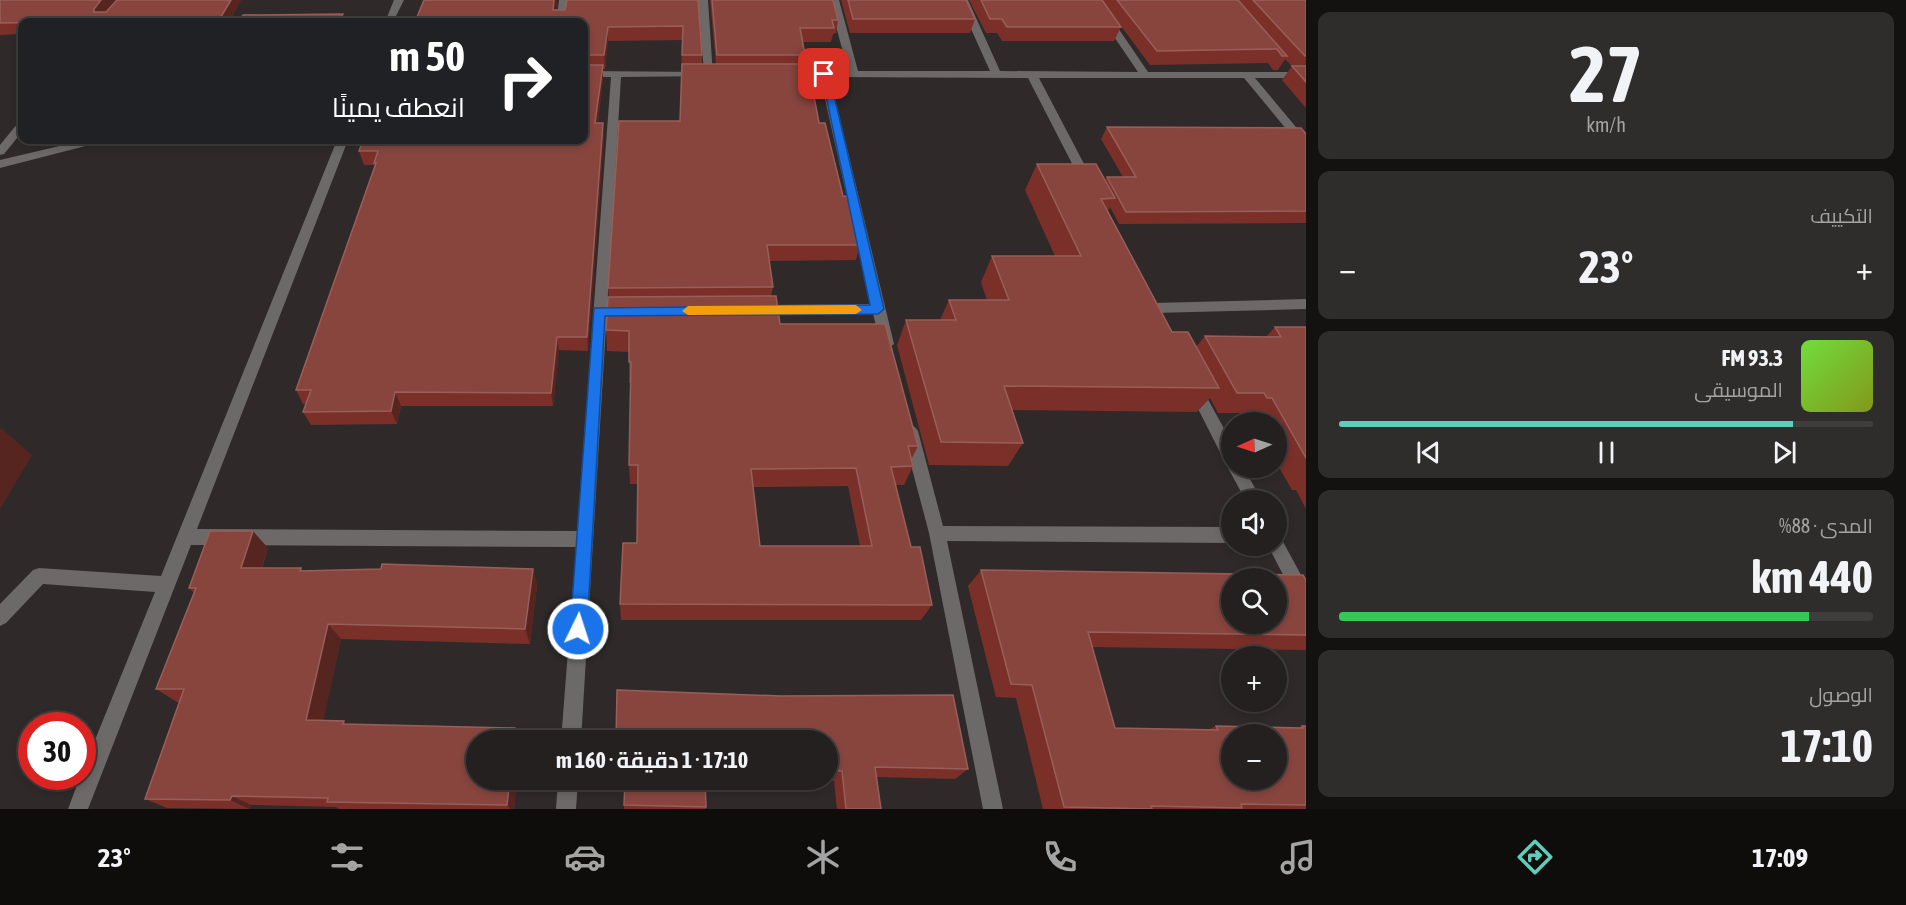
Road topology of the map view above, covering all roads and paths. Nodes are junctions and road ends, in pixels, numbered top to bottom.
1 (399, 0) edge
2 (564, 0) edge
3 (703, 0) edge
4 (834, 0) edge
5 (963, 0) edge
6 (1095, 0) edge
7 (391, 18) edge
8 (562, 18) edge
9 (588, 74) edge
10 (616, 74) junction
11 (778, 74) edge
12 (824, 74) junction
13 (854, 74) junction
14 (997, 75) junction
15 (1032, 75) junction
16 (1145, 75) junction
17 (1247, 75) junction
18 (1306, 75) edge
19 (18, 130) edge
20 (81, 144) edge
21 (340, 144) edge
22 (1306, 146) edge
23 (0, 152) edge
24 (0, 164) edge
25 (1092, 191) edge
26 (1306, 304) edge
27 (1153, 308) edge
28 (878, 309) junction
29 (738, 310) edge
30 (890, 354) edge
31 (1190, 378) edge
32 (907, 421) edge
33 (1221, 438) edge
34 (937, 533) junction
35 (1221, 535) edge
36 (185, 537) junction
37 (584, 539) junction
38 (1282, 556) edge
39 (166, 585) junction
40 (1306, 601) edge
41 (0, 617) edge
42 (572, 730) edge
43 (567, 790) edge
44 (78, 809) edge
45 (566, 809) edge
46 (993, 809) edge

1 - 7 street
2 - 8 street
3 - 10 street
4 - 13 street
5 - 14 street
6 - 16 street
9 - 10 street
10 - 37 street
11 - 12 street
12 - 13 street
12 - 28 street
13 - 14 street
14 - 15 street
15 - 16 street
15 - 25 street
16 - 17 street
17 - 18 street
17 - 22 street
19 - 23 street
20 - 24 street
21 - 36 street
26 - 27 street
28 - 29 street
28 - 30 street
31 - 33 street
32 - 34 street
34 - 35 street
34 - 46 street
36 - 37 street
36 - 39 street
37 - 42 street
38 - 40 street
39 - 41 street
39 - 44 street
43 - 45 street

